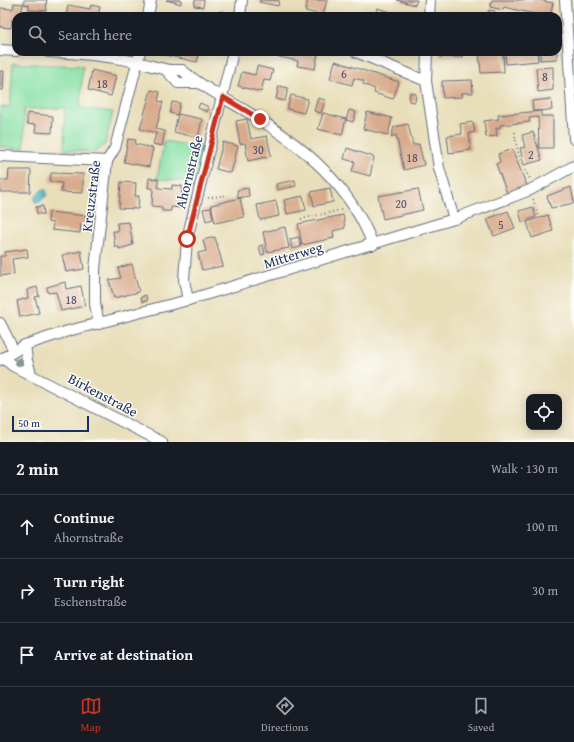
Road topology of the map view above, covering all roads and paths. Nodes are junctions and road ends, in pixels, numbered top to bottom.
1 (151, 0) edge
2 (242, 0) edge
3 (430, 0) edge
4 (565, 0) edge
5 (149, 12) edge
6 (243, 12) edge
7 (429, 12) edge
8 (0, 50) edge
9 (12, 51) edge
10 (571, 53) edge
11 (89, 56) edge
12 (232, 56) edge
13 (366, 56) edge
14 (427, 56) edge
15 (139, 57) edge
16 (426, 81) junction
17 (223, 97) junction
18 (515, 132) dead end
19 (574, 139) edge
20 (0, 156) edge
21 (107, 162) junction
22 (574, 166) edge
23 (533, 188) junction
24 (228, 195) dead end
25 (196, 201) junction
26 (538, 215) dead end
27 (360, 216) junction
28 (301, 219) dead end
29 (454, 219) junction
30 (373, 245) junction
31 (188, 300) junction
32 (0, 323) edge
33 (99, 324) junction
34 (25, 345) junction
35 (14, 350) junction
36 (1, 359) edge
37 (31, 374) junction
38 (162, 442) edge

1 - 5 street
2 - 6 street
3 - 7 street
4 - 10 street
8 - 9 street
10 - 19 street
11 - 15 street
12 - 17 street, Ahornstraße
13 - 16 street
14 - 16 street
15 - 17 street
15 - 21 street, Kreuzstraße
16 - 29 street
17 - 25 street, Ahornstraße
17 - 27 street
18 - 23 path
20 - 21 street
21 - 33 street, Kreuzstraße
22 - 23 street, Mitterweg
23 - 26 path
23 - 29 street, Mitterweg
24 - 25 path
25 - 31 street, Ahornstraße
27 - 28 path
27 - 30 street
29 - 30 street, Mitterweg
30 - 31 street, Mitterweg
31 - 33 street, Mitterweg
32 - 35 street
33 - 34 street, Mitterweg
34 - 35 street, Mitterweg
34 - 37 street
35 - 36 street, Mitterweg
36 - 37 street, Birkenstraße
37 - 38 street, Birkenstraße

